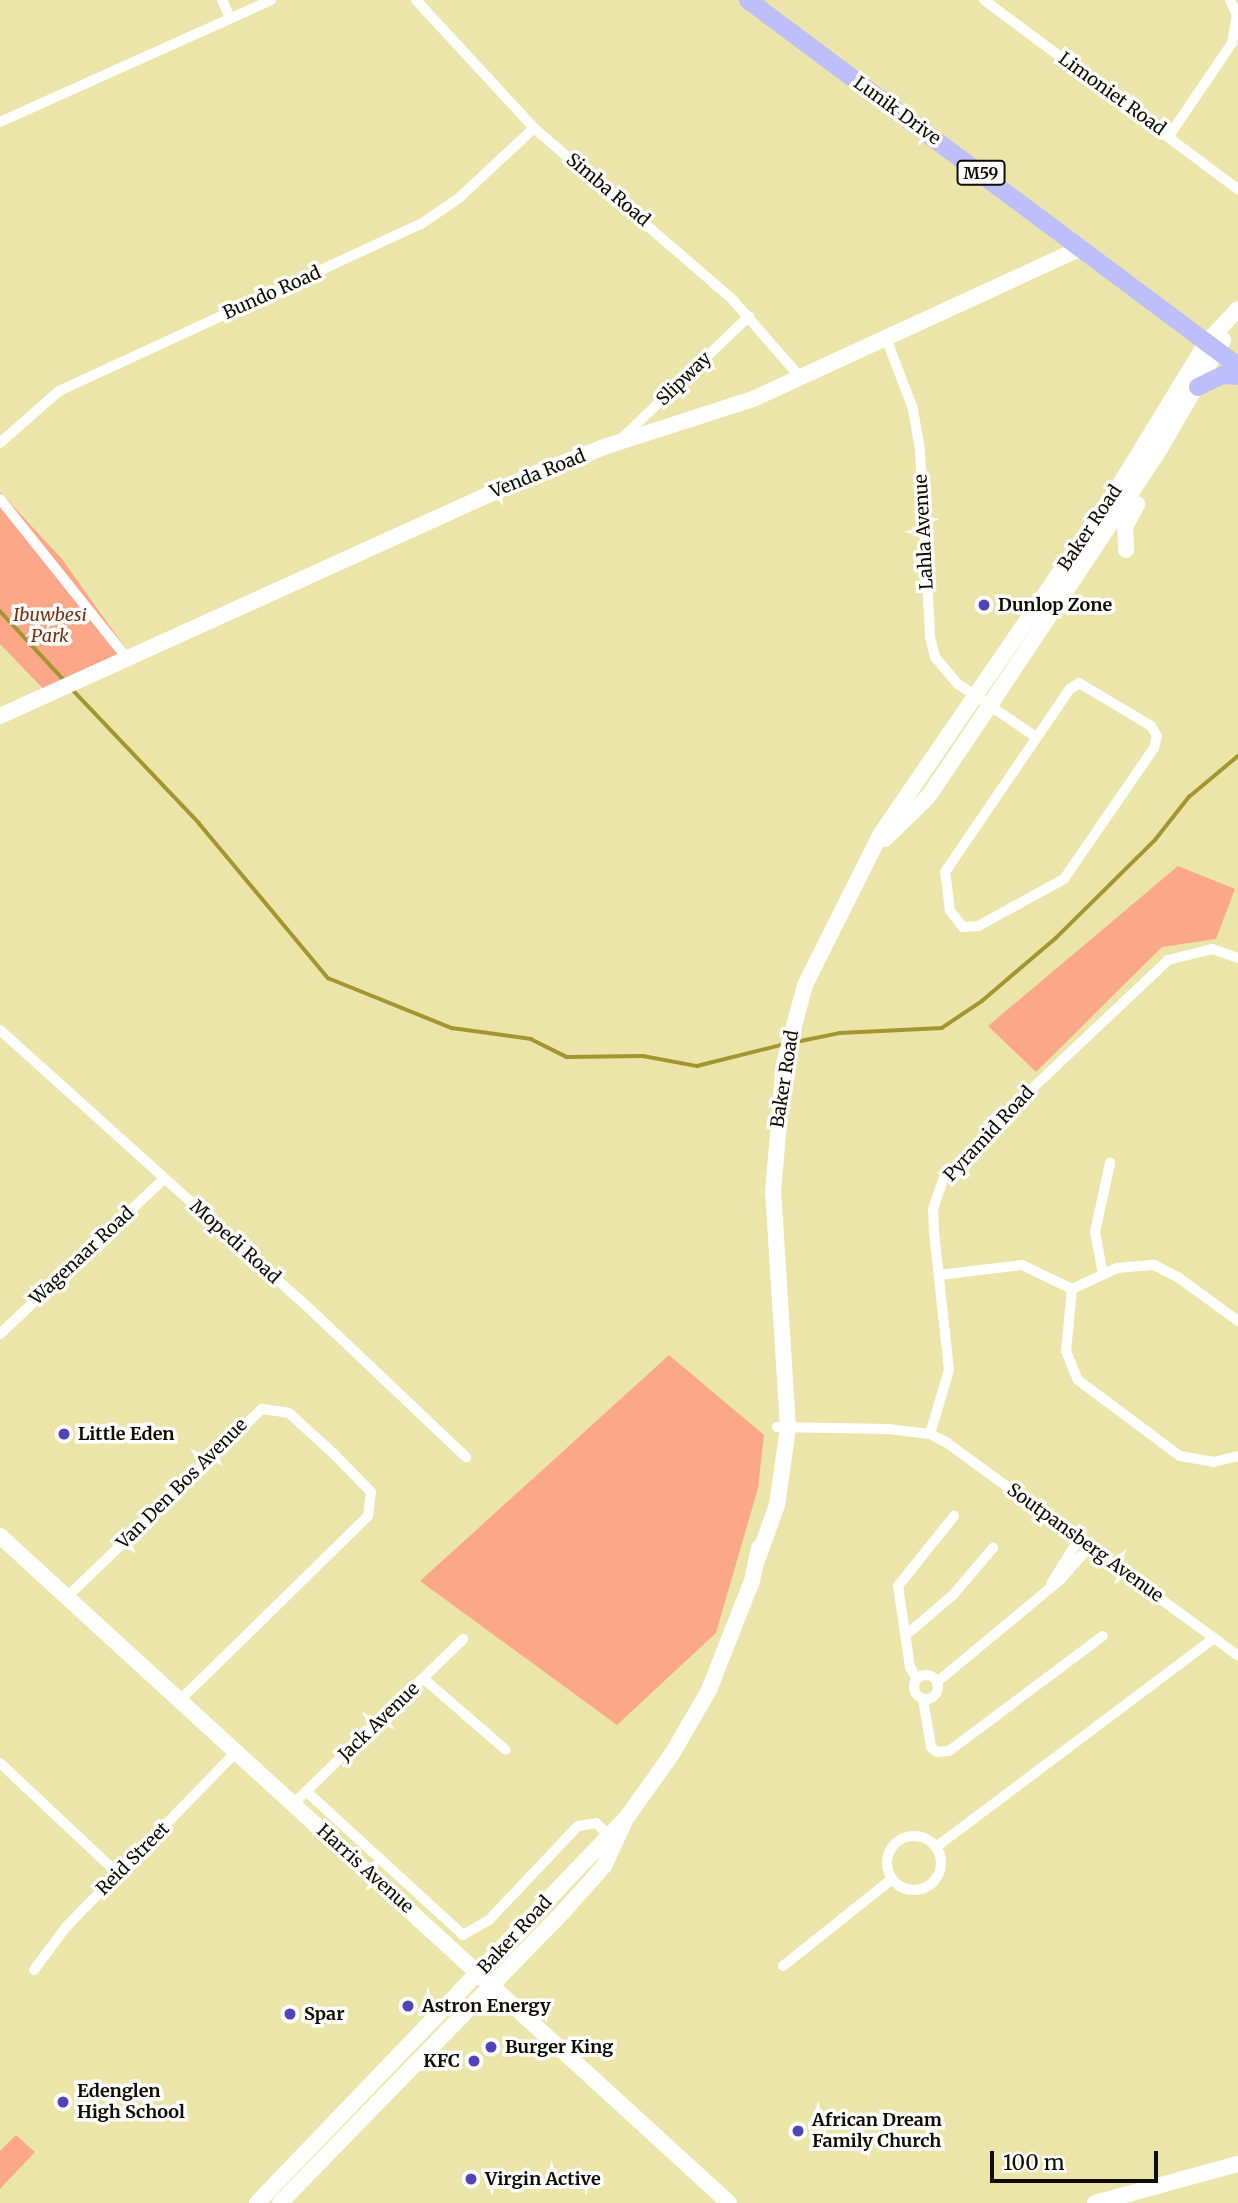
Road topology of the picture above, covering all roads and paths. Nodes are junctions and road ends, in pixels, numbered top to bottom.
1 (222, 0) edge
2 (271, 0) edge
3 (416, 0) edge
4 (748, 0) edge
5 (985, 0) edge
6 (1230, 0) edge
7 (230, 18) junction
8 (0, 122) edge
9 (534, 128) junction
10 (1169, 136) junction
11 (1238, 189) edge
12 (1082, 248) junction
13 (1238, 309) edge
14 (748, 316) junction
15 (886, 338) junction
16 (1213, 346) junction
17 (1238, 366) edge
18 (1238, 376) edge
19 (801, 378) junction
20 (1198, 387) junction
21 (618, 442) junction
22 (0, 443) edge
23 (1157, 454) junction
24 (0, 499) edge
25 (1126, 550) dead end
26 (126, 657) junction
27 (976, 696) junction
28 (990, 705) junction
29 (0, 716) edge
30 (1036, 737) junction
31 (872, 849) junction
32 (1238, 958) edge
33 (0, 1030) edge
34 (1110, 1163) dead end
35 (164, 1179) junction
36 (1103, 1274) junction
37 (939, 1275) junction
38 (1072, 1289) junction
39 (1238, 1321) edge
40 (0, 1334) edge
41 (782, 1427) junction
42 (930, 1434) junction
43 (1238, 1455) edge
44 (466, 1457) dead end
45 (954, 1516) dead end
46 (0, 1536) edge
47 (1079, 1539) junction
48 (1090, 1546) junction
49 (993, 1548) dead end
50 (1051, 1584) junction
51 (67, 1597) junction
52 (906, 1635) junction
53 (1103, 1636) dead end
54 (1214, 1638) junction
55 (463, 1639) dead end
56 (1238, 1656) edge
57 (424, 1679) junction
58 (917, 1679) junction
59 (937, 1682) junction
60 (923, 1699) junction
61 (180, 1700) junction
62 (506, 1750) dead end
63 (236, 1752) junction
64 (0, 1763) edge
65 (306, 1791) junction
66 (293, 1804) junction
67 (627, 1817) junction
68 (608, 1834) junction
69 (936, 1847) junction
70 (118, 1874) junction
71 (892, 1879) junction
72 (783, 1966) dead end
73 (34, 1970) dead end
74 (480, 1974) junction
75 (494, 1985) junction
76 (1238, 2164) edge
77 (257, 2203) edge
78 (280, 2203) edge
79 (729, 2203) edge
80 (1095, 2203) edge

1 - 7 street
2 - 7 street
3 - 9 street, Simba Road
4 - 12 main road, Lunik Drive / M59
5 - 10 street, Limoniet Road
6 - 10 street
7 - 8 street
9 - 14 street, Simba Road
9 - 22 street, Bundo Road
10 - 11 street, Limoniet Road
12 - 15 main road, Venda Road
12 - 16 main road, Lunik Drive / M59
13 - 16 main road
14 - 19 street, Simba Road
14 - 21 street, Slipway
15 - 19 main road, Venda Road
15 - 27 street, Lahla Avenue
16 - 17 main road, M59
16 - 20 main road, Baker Road
16 - 27 main road, Baker Road
18 - 20 main road
19 - 21 main road, Venda Road
20 - 23 main road, Baker Road
21 - 26 main road, Venda Road
23 - 25 main road
23 - 28 main road, Baker Road
24 - 26 street
26 - 29 main road, Venda Road
27 - 28 street, Lahla Avenue
27 - 31 main road, Baker Road
28 - 30 street
28 - 31 main road, Baker Road
30 - 30 street
31 - 41 main road, Baker Road
32 - 37 street, Pyramid Road
33 - 35 street, Mopedi Road
34 - 36 street
35 - 40 street, Wagenaar Road
35 - 44 street, Mopedi Road
36 - 38 street
36 - 39 street
37 - 38 street
37 - 42 street, Pyramid Road
38 - 43 street
41 - 42 street
41 - 67 main road, Baker Road
42 - 47 street, Soutpansberg Avenue
45 - 52 street
46 - 51 main road, Harris Avenue
47 - 48 street, Soutpansberg Avenue
47 - 50 street
48 - 50 street
48 - 54 street, Soutpansberg Avenue
49 - 52 street
50 - 59 street
51 - 61 main road, Harris Avenue
51 - 61 street, Van Den Bos Avenue
52 - 58 street
53 - 60 street
54 - 56 street, Soutpansberg Avenue
54 - 69 street
55 - 57 street, Jack Avenue
57 - 62 street
57 - 65 street, Jack Avenue
58 - 59 street
58 - 60 street
59 - 60 street
61 - 63 main road, Harris Avenue
63 - 66 main road, Harris Avenue
63 - 70 street, Reid Street
64 - 70 street
65 - 66 street, Jack Avenue
65 - 68 street
66 - 74 main road, Harris Avenue
67 - 68 main road, Baker Road
67 - 75 main road, Baker Road
68 - 74 main road, Baker Road
69 - 71 street
69 - 71 street
70 - 73 street, Reid Street
71 - 72 street
74 - 75 main road, Harris Avenue
74 - 77 main road, Baker Road
75 - 78 main road, Baker Road
75 - 79 main road, Harris Avenue
76 - 80 main road

